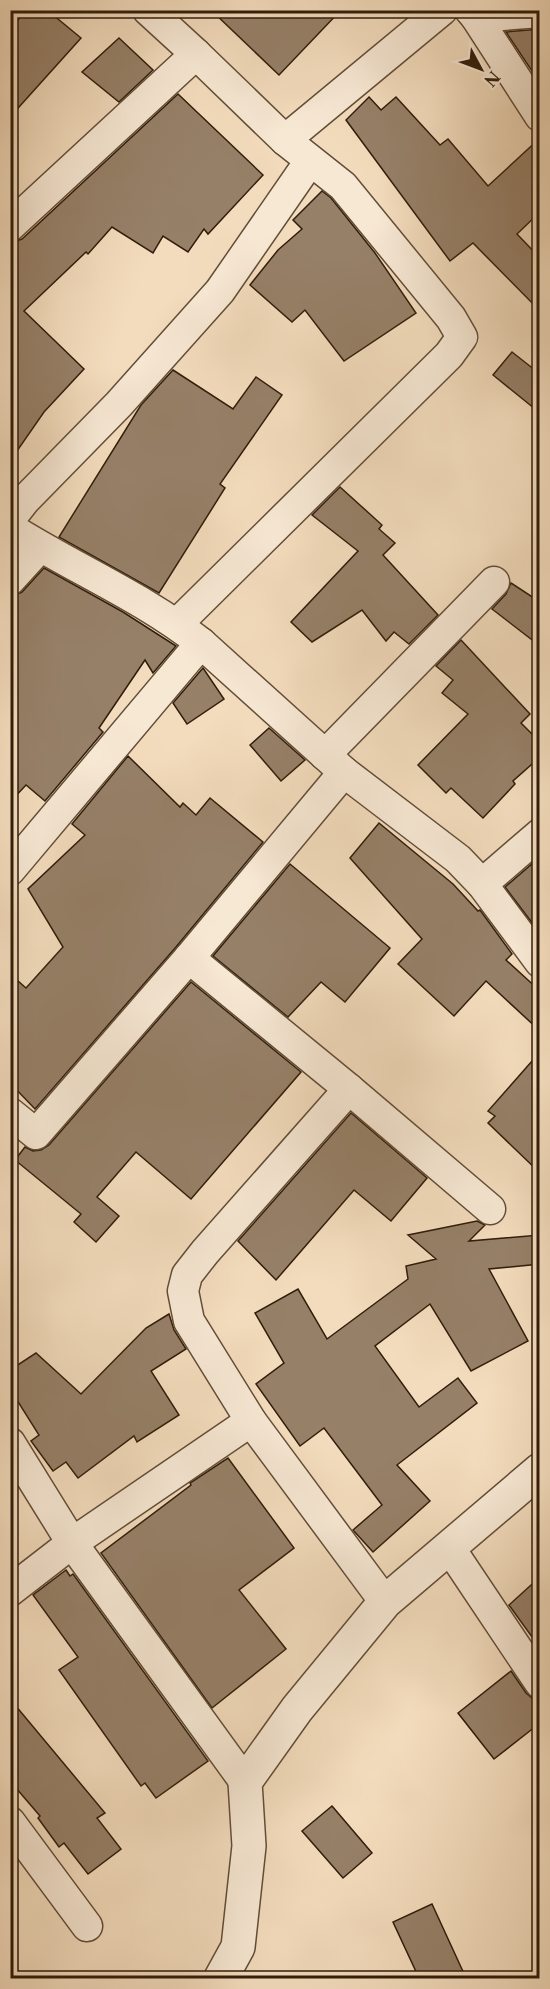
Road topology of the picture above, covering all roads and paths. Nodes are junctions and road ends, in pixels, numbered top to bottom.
1 (148, 10) edge
2 (442, 10) edge
3 (540, 12) edge
4 (473, 14) edge
5 (196, 54) junction
6 (540, 116) edge
7 (285, 140) junction
8 (310, 161) junction
9 (10, 226) edge
10 (10, 519) edge
11 (10, 528) edge
12 (40, 548) junction
13 (10, 580) edge
14 (494, 582) dead end
15 (177, 624) junction
16 (201, 643) junction
17 (335, 763) junction
18 (540, 834) edge
19 (10, 870) edge
20 (482, 884) junction
21 (189, 958) junction
22 (540, 962) edge
23 (349, 1089) junction
24 (10, 1113) edge
25 (490, 1209) dead end
26 (251, 1420) junction
27 (10, 1443) edge
28 (540, 1470) edge
29 (72, 1544) junction
30 (449, 1547) junction
31 (10, 1591) edge
32 (385, 1602) junction
33 (540, 1683) edge
34 (245, 1782) junction
35 (10, 1822) edge
36 (87, 1926) dead end
37 (221, 1978) edge

1 - 5 street
2 - 7 street
3 - 4 street
4 - 6 street
5 - 7 street
5 - 9 street
7 - 8 street
8 - 10 street
8 - 15 street
11 - 12 street
12 - 13 street
12 - 15 street
14 - 17 street
15 - 16 street
16 - 17 street
16 - 19 street
17 - 20 street
17 - 21 street
18 - 20 street
20 - 22 street
21 - 23 street
21 - 24 street
23 - 25 street
23 - 26 street
26 - 29 street
26 - 32 street
27 - 29 street
28 - 30 street
29 - 31 street
29 - 34 street
30 - 32 street
30 - 33 street
32 - 34 street
34 - 37 street
35 - 36 street

